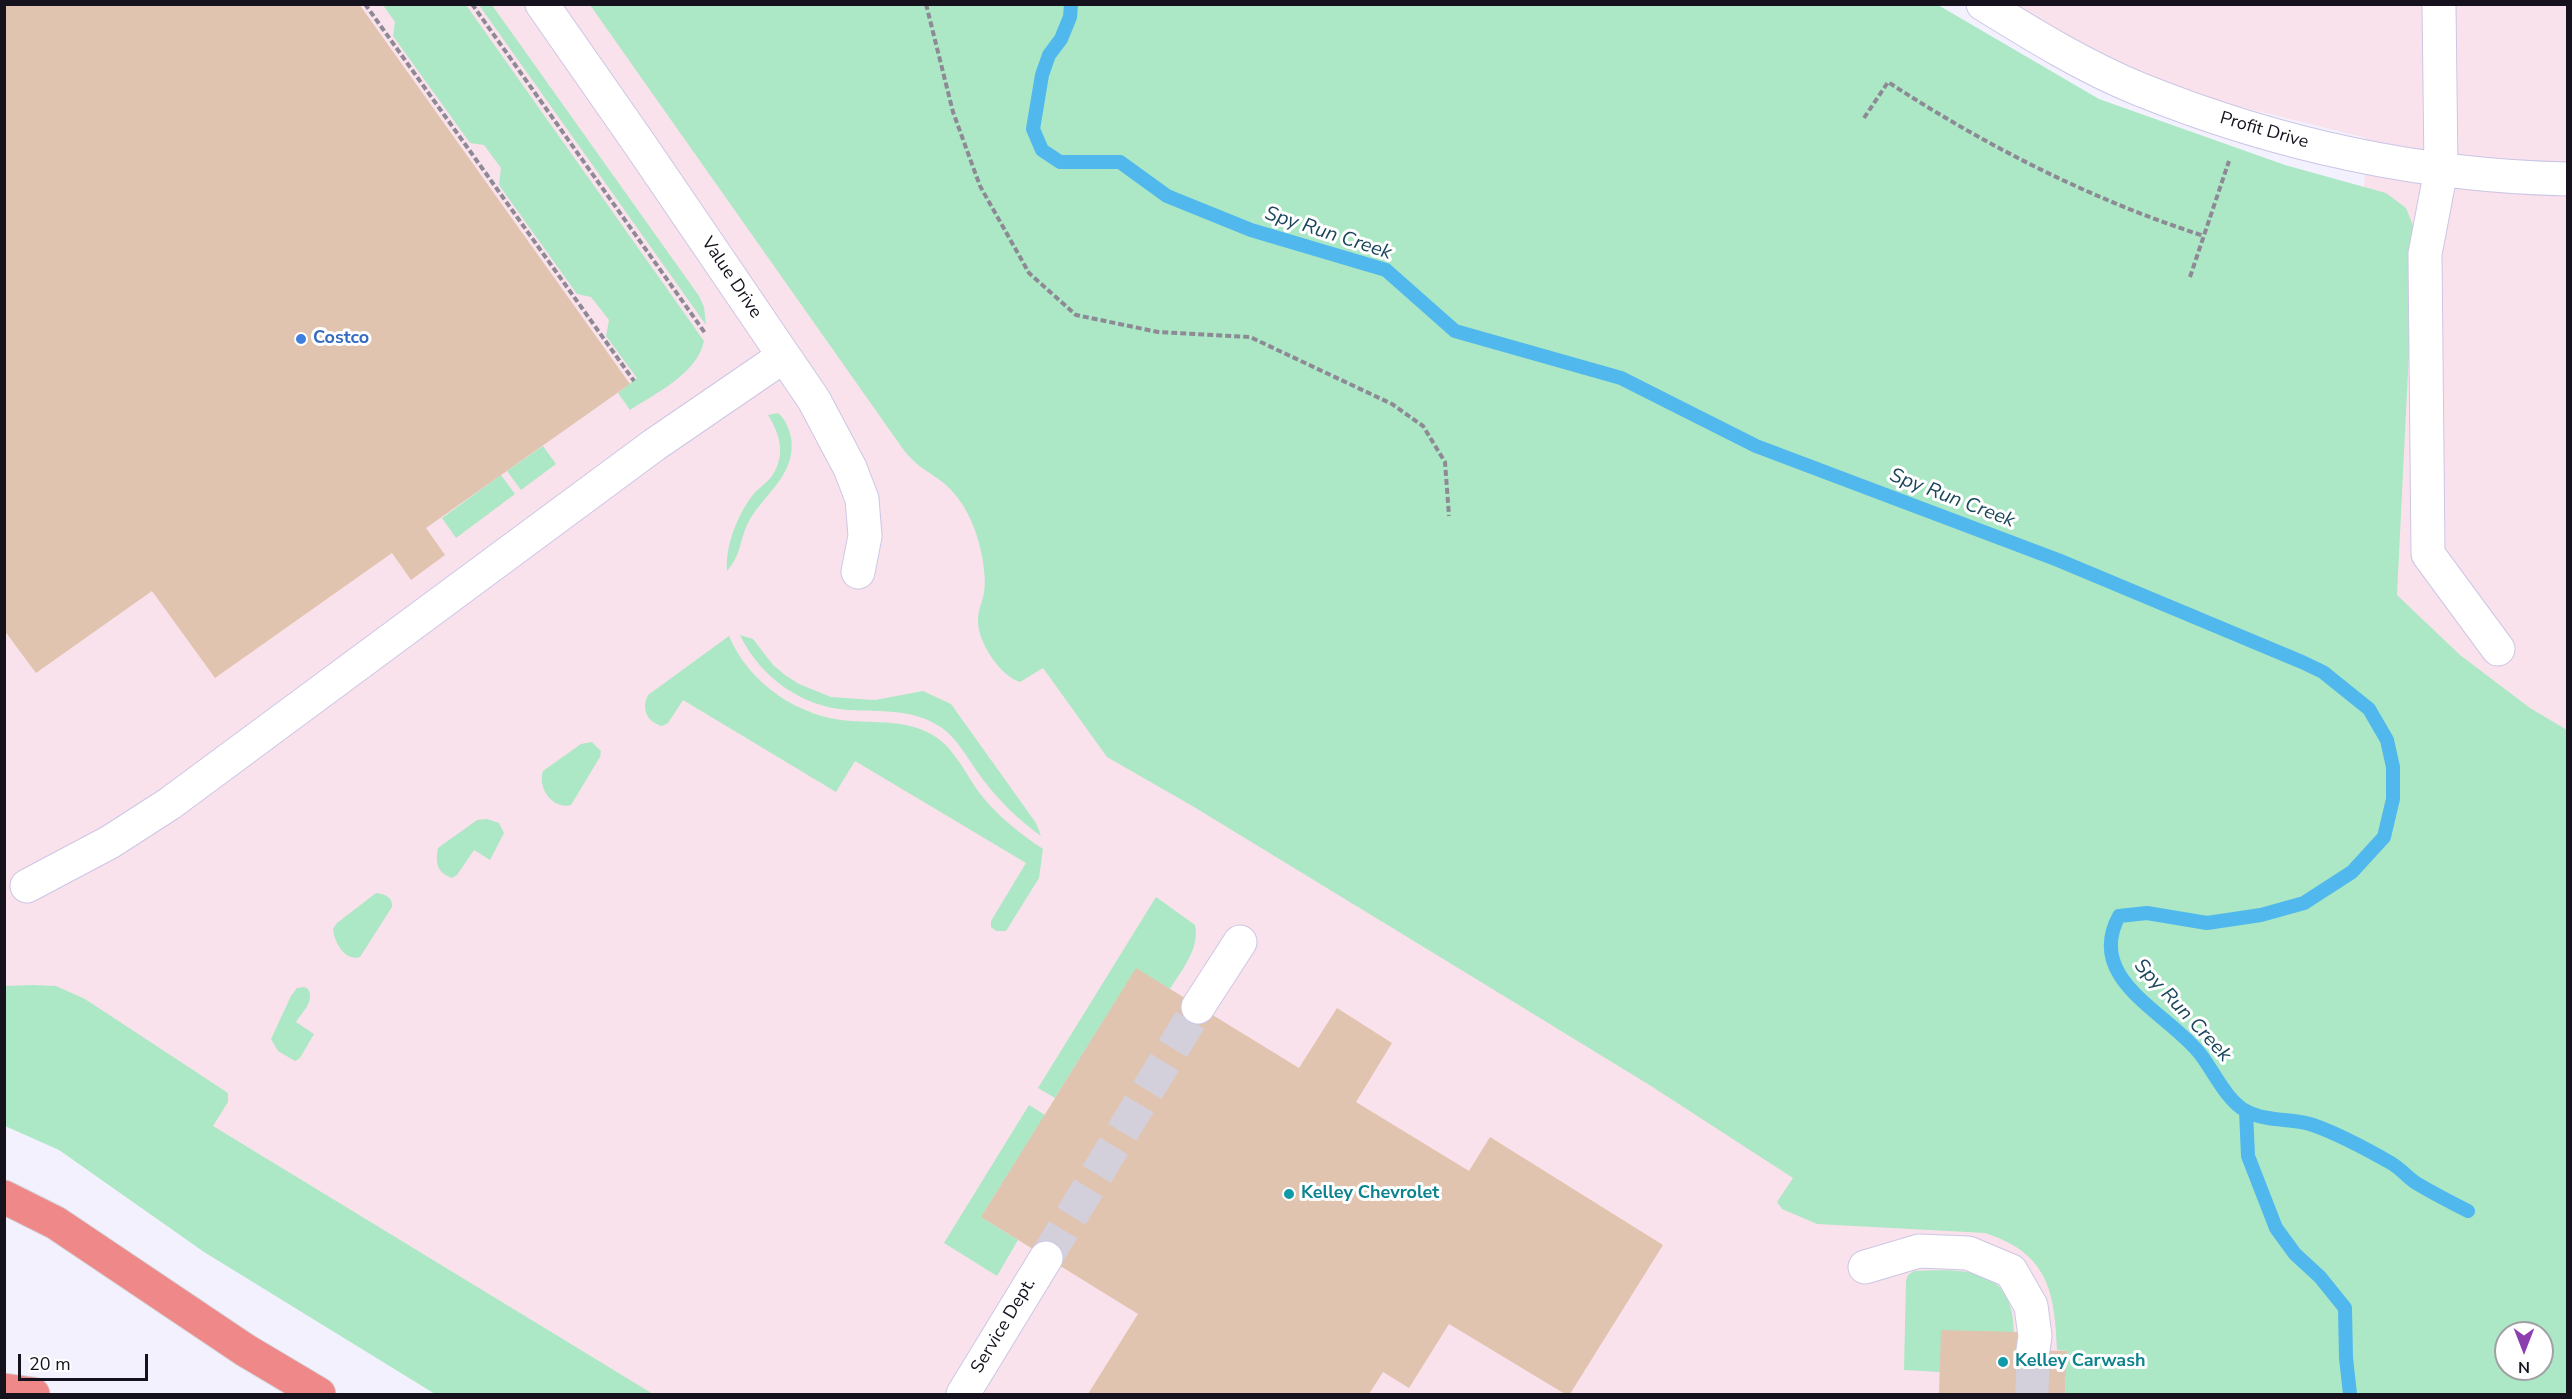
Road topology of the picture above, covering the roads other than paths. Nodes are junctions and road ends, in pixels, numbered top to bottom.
1 (542, 4) edge
2 (1983, 4) edge
3 (2439, 4) edge
4 (2441, 170) junction
5 (2568, 179) edge
6 (784, 356) junction
7 (858, 572) dead end
8 (2498, 650) dead end
9 (27, 886) dead end
10 (1240, 942) dead end
11 (1198, 1008) tunnel mouth
12 (4, 1197) edge
13 (1046, 1258) tunnel mouth
14 (1865, 1267) dead end
15 (2033, 1350) tunnel mouth
16 (4, 1390) edge
17 (33, 1395) edge
18 (320, 1395) edge
19 (963, 1395) edge

1 - 6 street, Value Drive
2 - 4 street, Profit Drive
3 - 4 street
4 - 5 street, Profit Drive
4 - 8 street
6 - 7 street, Value Drive
6 - 9 street
10 - 11 street
12 - 18 highway
13 - 19 street, Service Dept.
14 - 15 street
16 - 17 highway

